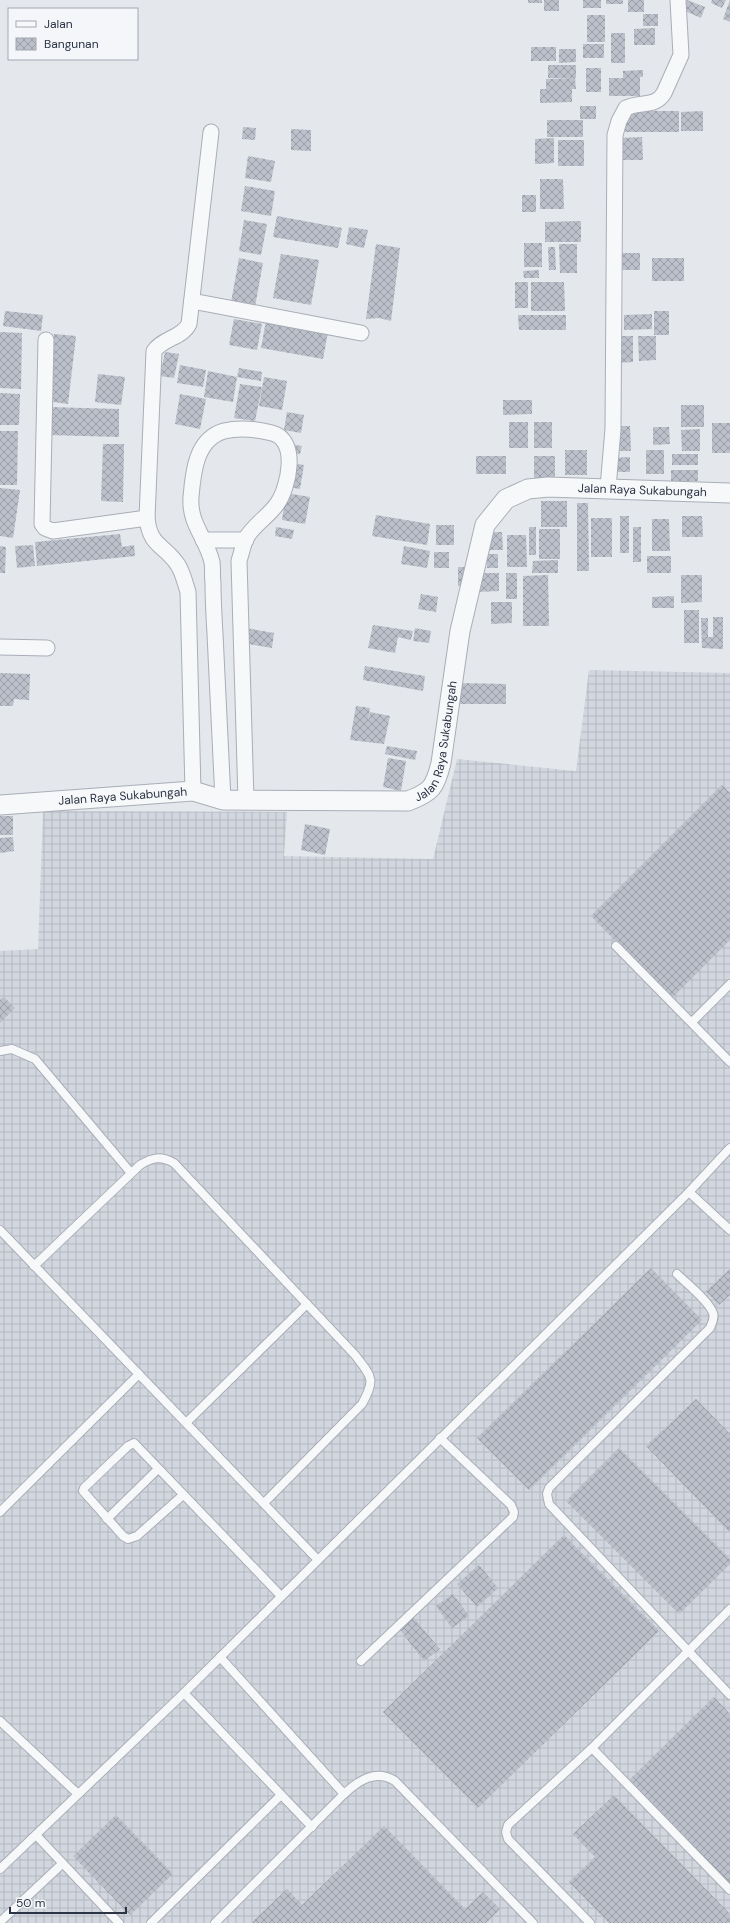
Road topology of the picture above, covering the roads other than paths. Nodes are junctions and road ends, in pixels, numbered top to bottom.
1 (678, 0) edge
2 (211, 132) dead end
3 (192, 301) junction
4 (361, 333) dead end
5 (46, 340) dead end
6 (608, 488) junction
7 (730, 493) edge
8 (147, 518) junction
9 (203, 540) junction
10 (246, 540) junction
11 (0, 647) edge
12 (48, 648) dead end
13 (193, 791) junction
14 (223, 800) junction
15 (246, 800) junction
16 (0, 805) edge
17 (616, 946) dead end
18 (730, 984) edge
19 (692, 1022) junction
20 (0, 1051) edge
21 (730, 1062) edge
22 (730, 1148) edge
23 (131, 1173) junction
24 (689, 1192) junction
25 (729, 1228) edge
26 (0, 1230) edge
27 (34, 1266) junction
28 (677, 1274) dead end
29 (307, 1304) junction
30 (139, 1374) junction
31 (186, 1423) junction
32 (440, 1438) junction
33 (158, 1469) junction
34 (183, 1495) junction
35 (264, 1503) junction
36 (0, 1512) edge
37 (107, 1519) junction
38 (318, 1560) junction
39 (282, 1596) junction
40 (730, 1609) edge
41 (687, 1650) junction
42 (220, 1657) junction
43 (361, 1661) dead end
44 (184, 1693) junction
45 (730, 1694) edge
46 (0, 1721) edge
47 (592, 1748) junction
48 (78, 1794) junction
49 (344, 1794) junction
50 (281, 1795) junction
51 (312, 1827) junction
52 (36, 1835) junction
53 (62, 1864) junction
54 (0, 1869) edge
55 (730, 1890) edge
56 (0, 1922) edge
57 (119, 1923) edge
58 (151, 1923) edge
59 (215, 1923) edge
60 (533, 1923) edge
61 (590, 1923) edge

1 - 6 street
2 - 3 street
3 - 4 street
3 - 8 street
5 - 8 street
6 - 7 street, Jalan Raya Sukabungah
6 - 15 street, Jalan Raya Sukabungah
8 - 13 street
9 - 10 street
9 - 10 street
9 - 14 street
10 - 15 street
11 - 12 street
13 - 14 street, Jalan Raya Sukabungah
13 - 16 street, Jalan Raya Sukabungah
14 - 15 street, Jalan Raya Sukabungah
17 - 19 lane
18 - 19 lane
19 - 21 lane
20 - 23 lane
22 - 24 lane
23 - 27 lane
23 - 29 lane
24 - 25 lane
24 - 32 lane
26 - 27 lane
27 - 30 lane
28 - 41 lane
29 - 31 lane
29 - 35 lane
30 - 31 lane
30 - 36 lane
31 - 35 lane
32 - 38 lane
32 - 43 lane
33 - 34 lane
33 - 37 lane
33 - 37 lane
34 - 37 lane
34 - 39 lane
35 - 38 lane
38 - 39 lane
39 - 42 lane
40 - 41 lane
41 - 45 lane
41 - 47 lane
42 - 44 lane
42 - 49 lane
44 - 48 lane
44 - 50 lane
46 - 48 lane
47 - 55 lane
47 - 61 lane
48 - 52 lane
49 - 51 lane
49 - 60 lane
50 - 51 lane
50 - 58 lane
51 - 59 lane
52 - 53 lane
52 - 54 lane
53 - 56 lane
53 - 57 lane

